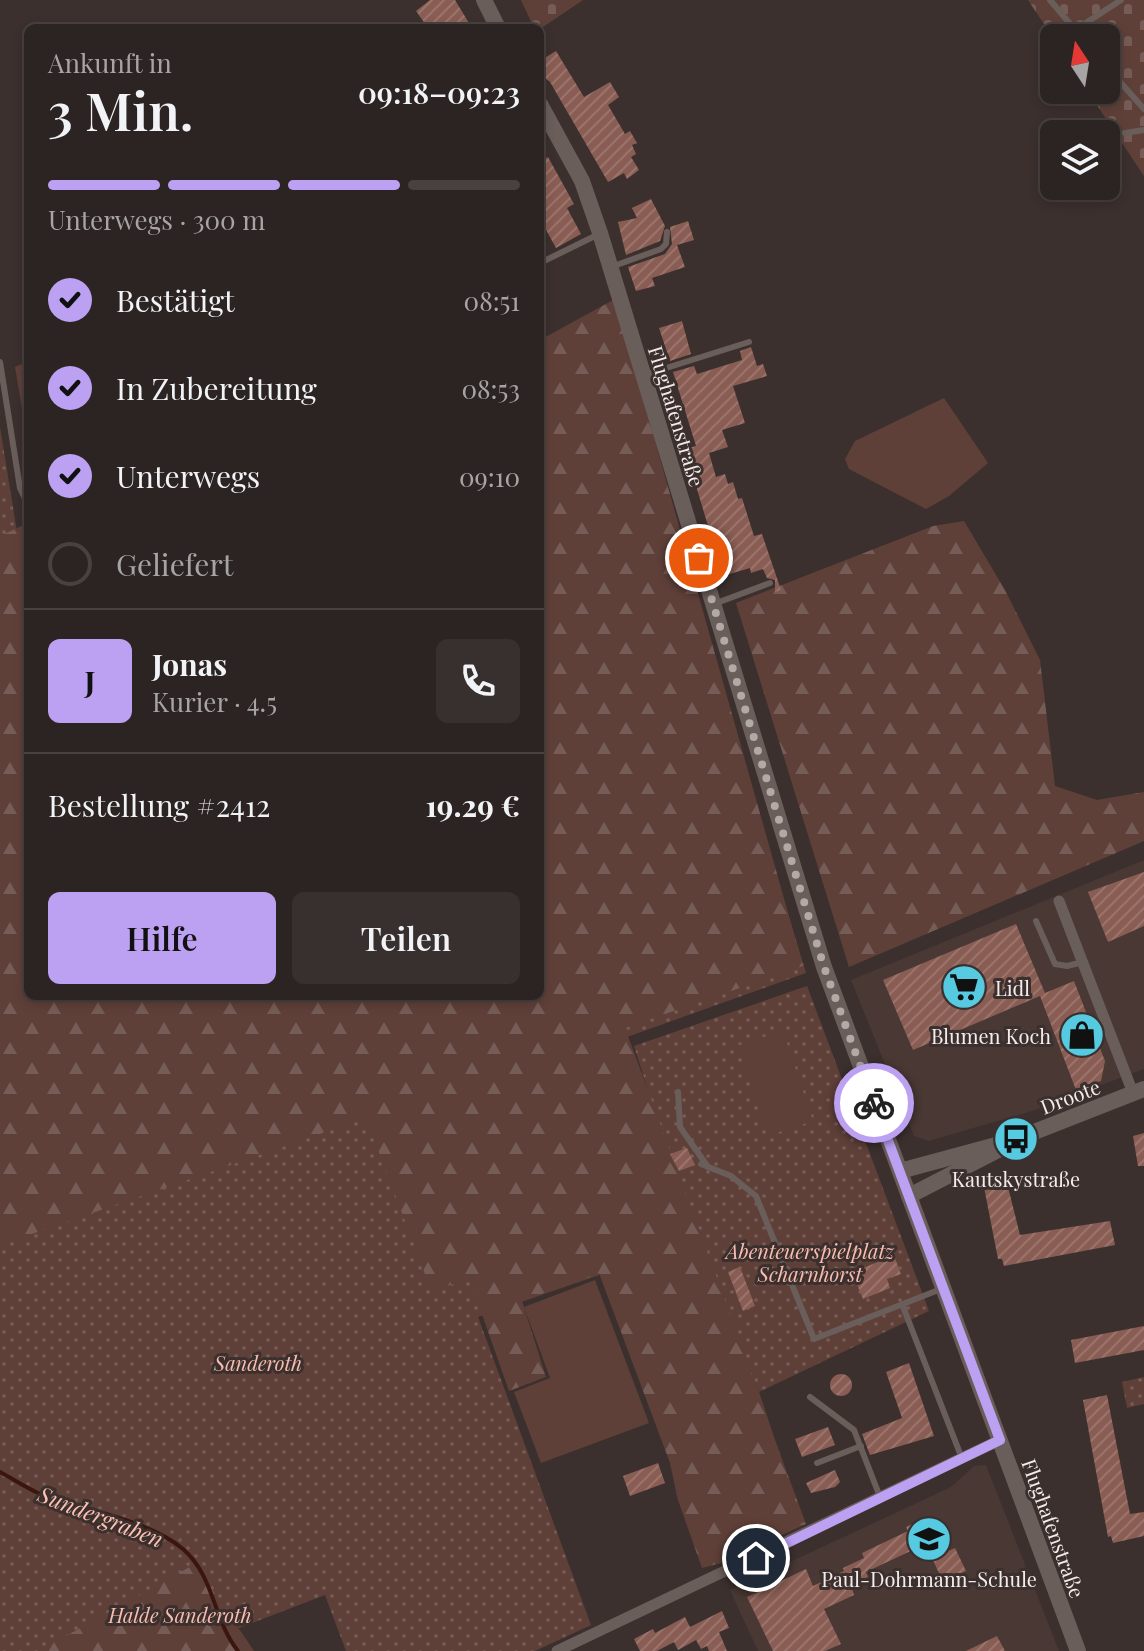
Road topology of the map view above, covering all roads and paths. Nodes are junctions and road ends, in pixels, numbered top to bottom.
1 (484, 0) edge
2 (1050, 0) edge
3 (1121, 0) edge
4 (496, 24) edge
5 (1070, 24) edge
6 (1084, 24) edge
7 (1120, 82) edge
8 (1144, 109) edge
9 (544, 111) edge
10 (1144, 130) edge
11 (1125, 133) dead end
12 (667, 232) dead end
13 (600, 233) junction
14 (544, 261) edge
15 (611, 267) junction
16 (749, 342) dead end
17 (0, 362) edge
18 (644, 375) junction
19 (24, 496) edge
20 (770, 583) dead end
21 (714, 604) junction
22 (1059, 901) dead end
23 (1036, 921) dead end
24 (1083, 962) junction
25 (1138, 1091) edge
26 (678, 1092) dead end
27 (1011, 1141) junction
28 (900, 1171) junction
29 (909, 1196) junction
30 (944, 1288) junction
31 (902, 1304) junction
32 (810, 1397) dead end
33 (1000, 1440) junction
34 (861, 1446) junction
35 (961, 1456) junction
36 (817, 1463) dead end
37 (880, 1497) junction
38 (557, 1651) edge
39 (1078, 1651) edge

1 - 4 main road
2 - 5 lane
3 - 6 lane
7 - 8 lane
9 - 13 main road, Flughafenstraße
10 - 11 lane
12 - 15 lane
13 - 14 lane
13 - 15 main road, Flughafenstraße
15 - 18 main road, Flughafenstraße
16 - 18 lane
17 - 19 lane
18 - 21 main road, Flughafenstraße
20 - 21 lane
21 - 28 main road, Flughafenstraße
22 - 24 street
23 - 24 lane
24 - 25 street
25 - 27 main road, Droote
26 - 31 lane
27 - 28 main road, Droote
27 - 29 main road, Droote
28 - 29 main road, Flughafenstraße
29 - 30 main road, Flughafenstraße
30 - 31 lane
30 - 33 main road, Flughafenstraße
31 - 35 lane
32 - 34 lane
33 - 35 street
33 - 39 main road, Flughafenstraße
34 - 36 lane
34 - 37 lane
35 - 37 street
37 - 38 street

